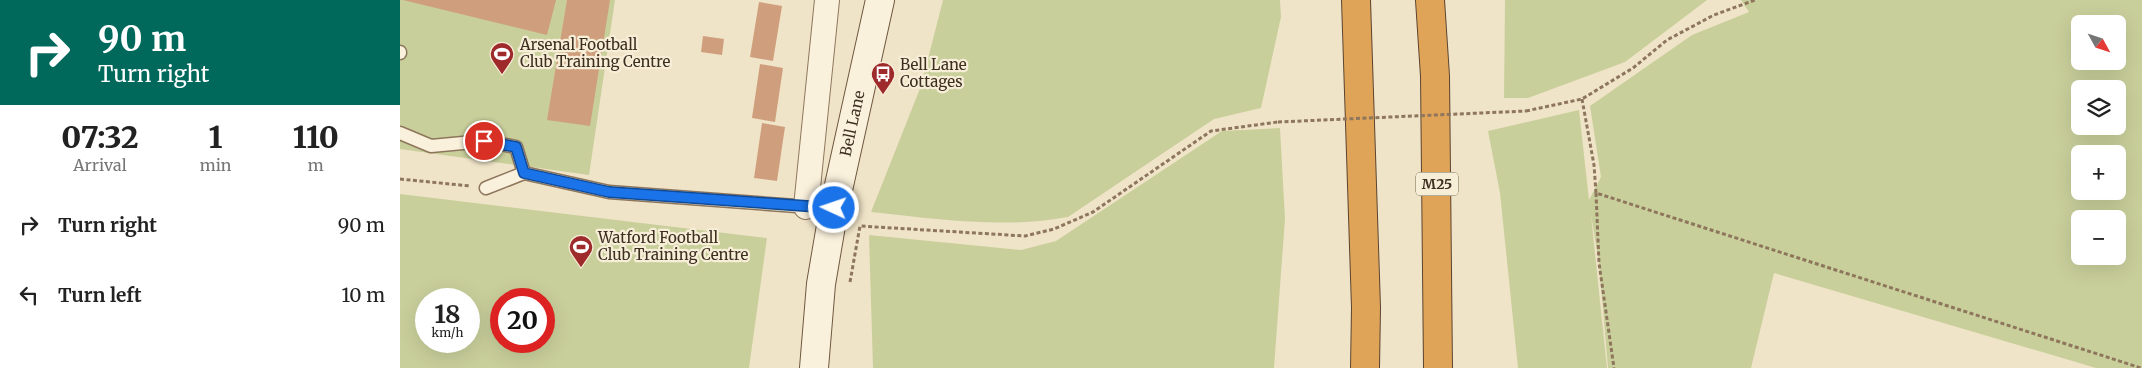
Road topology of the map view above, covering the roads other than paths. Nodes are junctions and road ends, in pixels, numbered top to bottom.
1 (827, 0) edge
2 (880, 0) edge
3 (1356, 0) edge
4 (1430, 0) edge
5 (400, 133) edge
6 (524, 173) junction
7 (486, 188) road end
8 (806, 207) junction
9 (834, 208) junction
10 (1366, 308) junction
11 (814, 368) edge
12 (1352, 368) edge
13 (1365, 368) edge
14 (1438, 368) edge

1 - 8 street
2 - 9 main road, Bell Lane
3 - 10 highway
4 - 14 highway, M25
5 - 6 lane
6 - 7 lane
6 - 8 lane
8 - 9 lane
9 - 11 main road, Bell Lane
10 - 12 highway
10 - 13 highway

